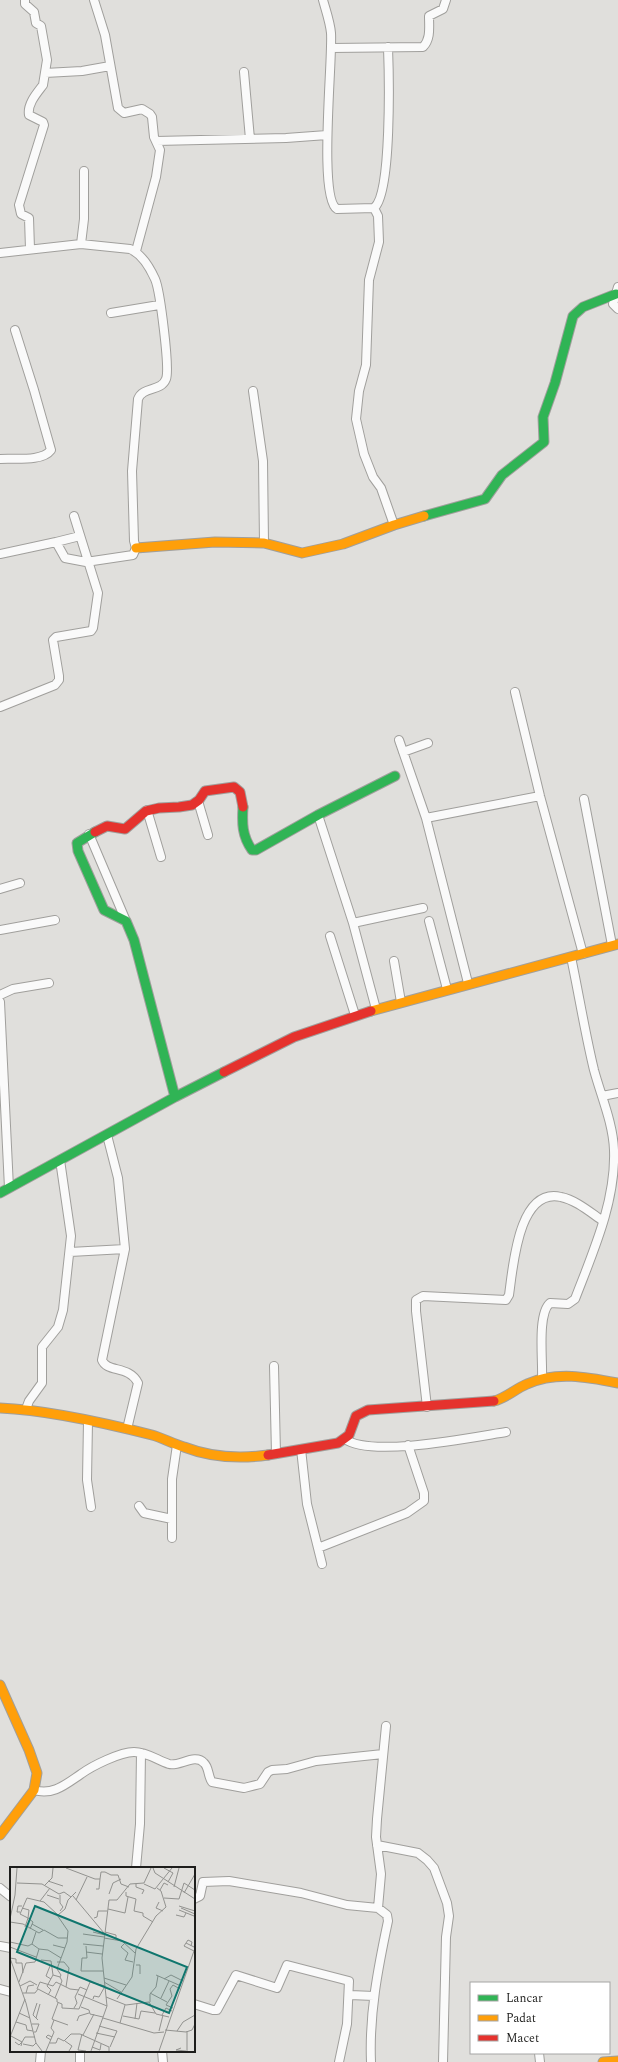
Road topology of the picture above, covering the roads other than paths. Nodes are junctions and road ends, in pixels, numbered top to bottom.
1 (25, 0) edge
2 (94, 0) edge
3 (323, 0) edge
4 (446, 0) edge
5 (388, 47) junction
6 (331, 48) junction
7 (110, 66) junction
8 (244, 72) dead end
9 (45, 73) junction
10 (327, 135) junction
11 (250, 139) junction
12 (156, 141) junction
13 (84, 170) dead end
14 (374, 208) junction
15 (81, 244) junction
16 (30, 249) junction
17 (136, 251) junction
18 (0, 253) edge
19 (617, 291) edge
20 (159, 305) junction
21 (618, 309) edge
22 (111, 313) dead end
23 (15, 330) dead end
24 (253, 391) dead end
25 (0, 459) edge
26 (74, 516) dead end
27 (394, 525) junction
28 (80, 536) junction
29 (56, 542) junction
30 (264, 543) junction
31 (136, 548) junction
32 (0, 554) edge
33 (88, 562) junction
34 (515, 692) dead end
35 (0, 708) edge
36 (399, 740) dead end
37 (428, 743) dead end
38 (403, 752) junction
39 (395, 776) dead end
40 (540, 796) junction
41 (584, 799) dead end
42 (198, 801) junction
43 (147, 810) junction
44 (318, 815) junction
45 (426, 818) junction
46 (89, 834) junction
47 (208, 835) dead end
48 (161, 856) dead end
49 (20, 883) dead end
50 (0, 889) edge
51 (423, 908) dead end
52 (55, 920) dead end
53 (126, 921) junction
54 (429, 921) dead end
55 (353, 923) junction
56 (0, 930) edge
57 (330, 936) dead end
58 (615, 944) edge
59 (583, 954) junction
60 (394, 961) dead end
61 (572, 963) junction
62 (468, 983) junction
63 (49, 984) dead end
64 (447, 989) junction
65 (0, 995) edge
66 (0, 1002) edge
67 (401, 1002) junction
68 (376, 1009) junction
69 (355, 1015) junction
70 (618, 1093) edge
71 (602, 1096) junction
72 (175, 1097) junction
73 (107, 1135) junction
74 (60, 1160) junction
75 (9, 1188) junction
76 (0, 1193) edge
77 (603, 1221) junction
78 (125, 1249) junction
79 (70, 1252) junction
80 (274, 1366) dead end
81 (542, 1378) junction
82 (618, 1383) edge
83 (427, 1407) junction
84 (0, 1408) edge
85 (26, 1409) junction
86 (88, 1421) junction
87 (127, 1429) junction
88 (506, 1432) dead end
89 (345, 1439) junction
90 (177, 1444) junction
91 (408, 1445) junction
92 (301, 1449) junction
93 (276, 1454) junction
94 (139, 1506) dead end
95 (90, 1507) dead end
96 (172, 1519) junction
97 (172, 1538) dead end
98 (318, 1548) junction
99 (322, 1564) dead end
100 (0, 1685) edge
101 (386, 1726) dead end
102 (141, 1753) junction
103 (383, 1754) junction
104 (34, 1790) junction
105 (0, 1836) edge
106 (377, 1845) junction
107 (136, 1867) edge
108 (0, 1888) edge
109 (10, 1896) edge
110 (195, 1898) edge
111 (378, 1908) junction
112 (0, 1946) edge
113 (10, 1948) edge
114 (0, 1989) edge
115 (10, 1992) edge
116 (350, 1995) junction
117 (374, 1996) junction
118 (195, 2004) edge
119 (41, 2052) edge
120 (162, 2052) edge
121 (618, 2061) edge
122 (40, 2062) edge
123 (163, 2062) edge
124 (339, 2062) edge
125 (371, 2062) edge
126 (443, 2062) edge
127 (602, 2062) edge

1 - 9 street
2 - 7 street
3 - 6 street
4 - 5 street
5 - 6 street
5 - 14 street
6 - 10 street
7 - 9 street
7 - 12 street
8 - 11 street
9 - 16 street
10 - 11 street
10 - 14 street
11 - 12 street
12 - 17 street
13 - 15 street
14 - 27 street
15 - 16 street
15 - 17 street
16 - 18 street
17 - 20 street
19 - 21 street
19 - 27 street
20 - 22 street
20 - 31 street
23 - 25 street
24 - 30 street
26 - 28 street
27 - 30 street
28 - 29 street
28 - 33 street
29 - 32 street
29 - 33 street
30 - 31 street
31 - 33 street
33 - 35 street
34 - 40 street
36 - 38 street
37 - 38 street
38 - 45 street
39 - 44 street
40 - 45 street
40 - 59 street
41 - 58 street
42 - 43 street
42 - 44 street
42 - 47 street
43 - 46 street
43 - 48 street
44 - 55 street
45 - 62 street
46 - 53 street
46 - 53 street
49 - 50 street
51 - 55 street
52 - 56 street
53 - 72 street
54 - 64 street
55 - 68 street
57 - 69 street
58 - 59 street
59 - 61 street
60 - 67 street
61 - 62 street
61 - 71 street
62 - 64 street
63 - 65 street
64 - 67 street
66 - 75 street
67 - 68 street
68 - 69 street
69 - 72 street
70 - 71 street
71 - 77 street
72 - 73 street
73 - 74 street
73 - 78 street
74 - 75 street
74 - 79 street
75 - 76 street
77 - 81 street
77 - 83 street
78 - 79 street
78 - 87 street
79 - 85 street
80 - 93 street
81 - 82 street
81 - 83 street
83 - 89 street
84 - 85 street
85 - 86 street
86 - 87 street
86 - 95 street
87 - 90 street
88 - 91 street
89 - 91 street
89 - 92 street
90 - 93 street
90 - 96 street
91 - 98 street
92 - 93 street
92 - 98 street
94 - 96 street
96 - 97 street
98 - 99 street
100 - 104 street
101 - 103 street
102 - 103 street
102 - 104 street
102 - 107 street
103 - 106 street
104 - 105 street
106 - 111 street
106 - 126 street
108 - 109 street
110 - 111 street
111 - 117 street
112 - 113 street
114 - 115 street
116 - 117 street
116 - 118 street
116 - 124 street
117 - 125 street
119 - 122 street
120 - 123 street
121 - 127 street

